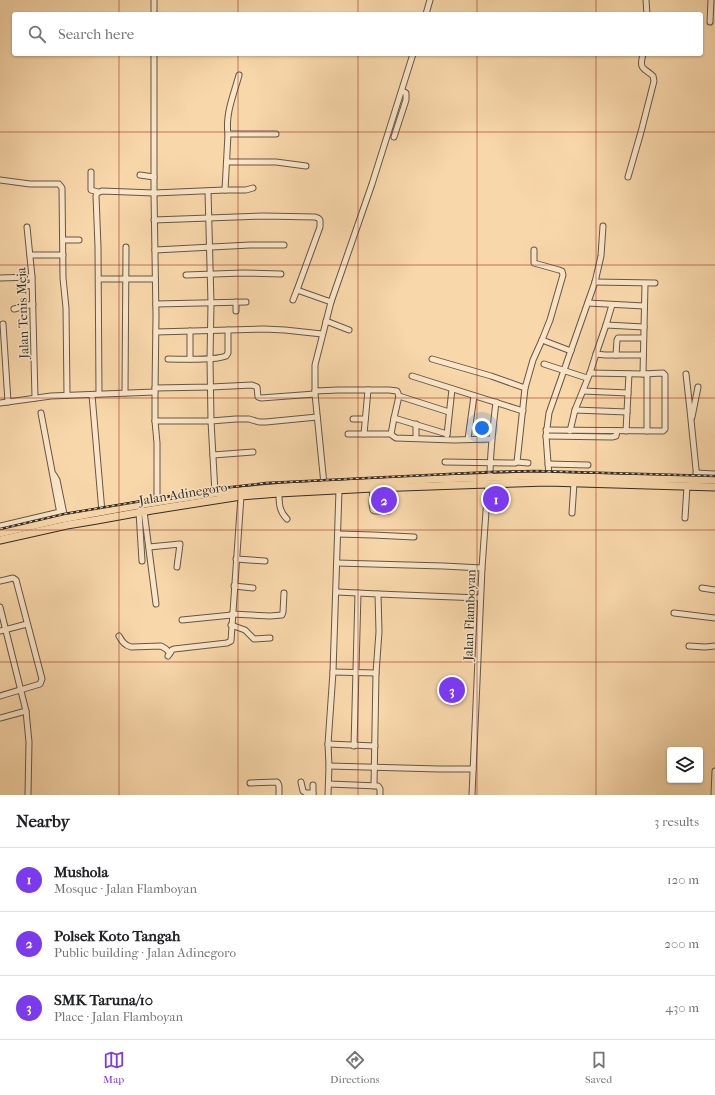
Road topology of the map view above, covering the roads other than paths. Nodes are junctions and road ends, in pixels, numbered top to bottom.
1 (154, 0) edge
2 (430, 0) edge
3 (646, 0) edge
4 (711, 0) edge
5 (154, 12) edge
6 (427, 12) edge
7 (647, 12) edge
8 (710, 22) dead end
9 (154, 56) edge
10 (412, 56) edge
11 (642, 56) edge
12 (239, 75) dead end
13 (402, 91) junction
14 (228, 134) junction
15 (276, 134) dead end
16 (394, 138) dead end
17 (227, 162) junction
18 (306, 166) dead end
19 (91, 172) dead end
20 (140, 175) dead end
21 (154, 177) junction
22 (628, 177) dead end
23 (0, 180) edge
24 (254, 188) dead end
25 (225, 190) junction
26 (208, 191) junction
27 (98, 192) junction
28 (154, 193) junction
29 (209, 219) junction
30 (154, 220) junction
31 (603, 226) dead end
32 (27, 227) dead end
33 (63, 240) junction
34 (79, 240) dead end
35 (284, 245) dead end
36 (126, 247) dead end
37 (210, 247) junction
38 (155, 250) junction
39 (534, 250) dead end
40 (30, 255) junction
41 (63, 255) junction
42 (280, 274) dead end
43 (210, 275) junction
44 (186, 276) dead end
45 (32, 277) junction
46 (0, 278) edge
47 (98, 279) junction
48 (155, 279) junction
49 (126, 280) junction
50 (595, 282) junction
51 (655, 283) dead end
52 (645, 284) junction
53 (32, 285) junction
54 (20, 287) dead end
55 (297, 290) junction
56 (293, 300) dead end
57 (236, 302) junction
58 (246, 302) dead end
59 (331, 302) junction
60 (211, 303) junction
61 (588, 303) junction
62 (33, 304) junction
63 (156, 304) junction
64 (612, 305) junction
65 (644, 306) junction
66 (14, 309) dead end
67 (236, 311) dead end
68 (326, 321) junction
69 (3, 324) dead end
70 (606, 325) junction
71 (644, 327) junction
72 (210, 330) junction
73 (228, 330) junction
74 (349, 330) dead end
75 (190, 331) junction
76 (156, 332) junction
77 (322, 334) junction
78 (643, 338) junction
79 (542, 340) junction
80 (571, 351) junction
81 (596, 354) junction
82 (616, 355) junction
83 (643, 355) junction
84 (168, 359) dead end
85 (190, 359) junction
86 (210, 359) junction
87 (432, 359) dead end
88 (544, 364) dead end
89 (564, 371) junction
90 (629, 374) junction
91 (645, 374) junction
92 (686, 374) dead end
93 (412, 376) dead end
94 (588, 376) junction
95 (211, 387) junction
96 (698, 387) dead end
97 (526, 388) junction
98 (452, 389) junction
99 (155, 390) junction
100 (368, 390) junction
101 (583, 391) junction
102 (315, 392) junction
103 (124, 393) junction
104 (628, 393) junction
105 (99, 394) junction
106 (67, 395) junction
107 (92, 395) junction
108 (399, 396) junction
109 (474, 396) junction
110 (35, 398) junction
111 (8, 402) junction
112 (496, 402) junction
113 (0, 403) edge
114 (574, 410) junction
115 (523, 411) junction
116 (449, 412) junction
117 (627, 412) junction
118 (41, 413) dead end
119 (317, 417) junction
120 (394, 418) junction
121 (353, 419) dead end
122 (365, 419) junction
123 (155, 421) junction
124 (211, 421) junction
125 (691, 422) junction
126 (416, 424) junction
127 (570, 431) junction
128 (617, 431) junction
129 (626, 431) junction
130 (647, 431) junction
131 (546, 433) junction
132 (348, 434) dead end
133 (364, 434) junction
134 (392, 434) junction
135 (447, 436) junction
136 (416, 438) junction
137 (468, 439) junction
138 (491, 439) junction
139 (253, 452) dead end
140 (213, 455) junction
141 (444, 462) dead end
142 (517, 462) junction
143 (490, 463) junction
144 (528, 463) dead end
145 (548, 464) junction
146 (588, 465) dead end
147 (715, 474) edge
148 (549, 476) junction
149 (696, 476) junction
150 (489, 480) junction
151 (715, 480) edge
152 (631, 481) junction
153 (639, 481) junction
154 (574, 483) junction
155 (324, 484) junction
156 (687, 486) junction
157 (715, 487) edge
158 (373, 488) junction
159 (339, 490) junction
160 (278, 493) junction
161 (215, 494) junction
162 (157, 495) dead end
163 (241, 496) junction
164 (60, 503) junction
165 (164, 504) junction
166 (151, 506) junction
167 (388, 511) dead end
168 (102, 512) junction
169 (142, 512) junction
170 (572, 513) dead end
171 (62, 517) junction
172 (685, 518) dead end
173 (287, 519) dead end
174 (0, 526) edge
175 (0, 533) edge
176 (338, 534) junction
177 (414, 537) dead end
178 (0, 540) edge
179 (149, 547) junction
180 (236, 559) junction
181 (142, 561) dead end
182 (265, 561) dead end
183 (337, 563) junction
184 (177, 567) dead end
185 (482, 568) junction
186 (0, 581) edge
187 (234, 586) junction
188 (253, 588) dead end
189 (702, 588) dead end
190 (715, 590) edge
191 (284, 592) dead end
192 (337, 592) junction
193 (358, 594) junction
194 (378, 594) junction
195 (480, 598) junction
196 (156, 604) dead end
197 (0, 607) edge
198 (674, 613) dead end
199 (232, 615) junction
200 (715, 618) edge
201 (182, 620) dead end
202 (27, 624) junction
203 (231, 625) junction
204 (3, 630) edge
205 (119, 636) dead end
206 (270, 638) dead end
207 (689, 646) dead end
208 (715, 646) edge
209 (333, 672) junction
210 (356, 673) junction
211 (376, 674) junction
212 (22, 691) junction
213 (0, 696) edge
214 (26, 711) junction
215 (0, 718) edge
216 (328, 744) junction
217 (354, 746) junction
218 (375, 746) junction
219 (329, 766) junction
220 (374, 766) junction
221 (473, 769) junction
222 (715, 771) edge
223 (250, 782) dead end
224 (301, 782) dead end
225 (329, 784) junction
226 (313, 785) dead end
227 (374, 786) junction
228 (313, 794) edge
229 (28, 795) edge
230 (279, 795) edge
231 (328, 795) edge
232 (380, 795) edge
233 (472, 795) edge
234 (714, 795) edge

1 - 5 street
2 - 6 street
3 - 7 street
4 - 8 street
9 - 21 street
10 - 13 street
11 - 22 street
12 - 14 street
13 - 16 street
13 - 59 street
14 - 15 street
14 - 17 street
17 - 18 street
17 - 25 street
19 - 27 street
20 - 21 street
21 - 28 street
23 - 33 street
24 - 25 street
25 - 26 street
26 - 28 street
26 - 29 street
27 - 28 street
27 - 47 street
28 - 30 street
29 - 30 street
29 - 37 street
29 - 55 street
30 - 38 street
31 - 50 street
32 - 40 street, Jalan Tenis Meja
33 - 34 street
33 - 41 street
35 - 37 street
36 - 49 street
37 - 38 street
37 - 43 street
38 - 48 street
39 - 79 street
40 - 41 street
40 - 45 street, Jalan Tenis Meja
41 - 106 street
42 - 43 street
43 - 44 street
43 - 60 street
45 - 46 street
45 - 53 street, Jalan Tenis Meja
47 - 49 street
47 - 105 street
48 - 49 street
48 - 63 street
49 - 103 street
50 - 52 street
50 - 61 street
51 - 52 street
52 - 65 street
53 - 54 street
53 - 62 street, Jalan Tenis Meja
55 - 56 street
55 - 59 street
57 - 58 street
57 - 60 street
57 - 67 street
59 - 68 street
60 - 63 street
60 - 72 street
61 - 64 street
61 - 80 street
62 - 66 street
62 - 110 street, Jalan Tenis Meja
63 - 76 street
64 - 65 street
64 - 70 street
65 - 71 street
68 - 74 street
68 - 77 street
69 - 111 street
70 - 71 street
70 - 81 street
71 - 78 street
72 - 73 street
72 - 75 street
72 - 86 street
73 - 77 street
73 - 86 street
75 - 76 street
75 - 85 street
76 - 99 street
77 - 102 street
78 - 82 street
78 - 83 street
79 - 80 street
79 - 97 street
80 - 89 street
81 - 82 street
81 - 94 street
82 - 83 street
83 - 91 street
84 - 85 street
85 - 86 street
86 - 95 street
87 - 97 street
88 - 89 street
89 - 94 street
89 - 131 street
90 - 91 street
90 - 94 street
90 - 104 street
91 - 130 street
91 - 130 street
92 - 125 street
93 - 98 street
94 - 101 street
95 - 99 street
95 - 102 street
95 - 124 street
96 - 125 street
97 - 115 street
98 - 109 street
98 - 116 street
99 - 103 street
99 - 123 street
100 - 102 street
100 - 108 street
100 - 122 street
101 - 104 street
101 - 114 street
102 - 119 street
103 - 105 street
104 - 117 street
105 - 107 street
106 - 107 street
106 - 110 street
107 - 168 street
108 - 116 street
108 - 120 street
109 - 112 street
109 - 137 street
110 - 111 street
111 - 113 street
112 - 115 street
112 - 138 street, Jalan Flamboyan
114 - 117 street
114 - 127 street
115 - 142 street
116 - 135 street
117 - 129 street
118 - 164 street
119 - 124 street
119 - 155 street
120 - 126 street
120 - 134 street
121 - 122 street
122 - 133 street
123 - 124 street
123 - 162 street
124 - 140 street
125 - 149 street
126 - 135 street
126 - 136 street
127 - 128 street
127 - 131 street
128 - 129 street
128 - 131 street
129 - 130 street
131 - 145 street
132 - 133 street
133 - 134 street
134 - 136 street
135 - 136 street
135 - 137 street
137 - 138 street
138 - 143 street, Jalan Flamboyan
139 - 140 street
140 - 161 street
141 - 143 street
142 - 143 street
142 - 144 street
143 - 150 street, Jalan Flamboyan
145 - 146 street
145 - 148 street
147 - 149 street
148 - 150 highway
148 - 152 highway
149 - 151 highway
149 - 153 highway
150 - 154 highway
150 - 155 highway
150 - 158 highway, Jalan Adinegoro
150 - 185 street, Jalan Flamboyan
152 - 153 highway
152 - 154 highway
153 - 156 highway
154 - 170 street
155 - 161 highway
156 - 157 highway
156 - 172 street
158 - 159 highway, Jalan Adinegoro
158 - 167 street
159 - 160 highway, Jalan Adinegoro
159 - 176 street
160 - 163 highway, Jalan Adinegoro
160 - 173 street
161 - 165 highway
163 - 165 highway, Jalan Adinegoro
163 - 180 street
164 - 171 street
164 - 171 street
165 - 166 highway
166 - 168 highway
166 - 169 highway, Jalan Adinegoro
168 - 171 highway
169 - 178 highway, Jalan Adinegoro
169 - 179 street
169 - 181 street
171 - 174 street
171 - 175 highway
176 - 177 street
176 - 183 street
179 - 184 street
179 - 196 street
180 - 182 street
180 - 187 street
183 - 185 street
183 - 192 street
185 - 195 street, Jalan Flamboyan
186 - 202 street
187 - 188 street
187 - 199 street
189 - 190 street
191 - 199 street
192 - 193 street
192 - 209 street
193 - 194 street
193 - 210 street
194 - 195 street
194 - 211 street
195 - 221 street, Jalan Flamboyan
197 - 204 street
198 - 200 street
199 - 201 street
199 - 203 street
202 - 204 street
202 - 212 street
203 - 205 street
203 - 206 street
204 - 212 street
207 - 208 street
209 - 210 street
209 - 216 street
210 - 211 street
210 - 217 street
211 - 218 street
212 - 213 street
212 - 214 street
214 - 215 street
214 - 229 street
216 - 217 street
216 - 219 street
217 - 218 street
218 - 220 street
219 - 220 street
219 - 225 street
220 - 221 street
220 - 227 street
221 - 233 street, Jalan Flamboyan
222 - 234 street
223 - 230 street
224 - 228 street
225 - 227 street
225 - 231 street
226 - 228 street
227 - 232 street

